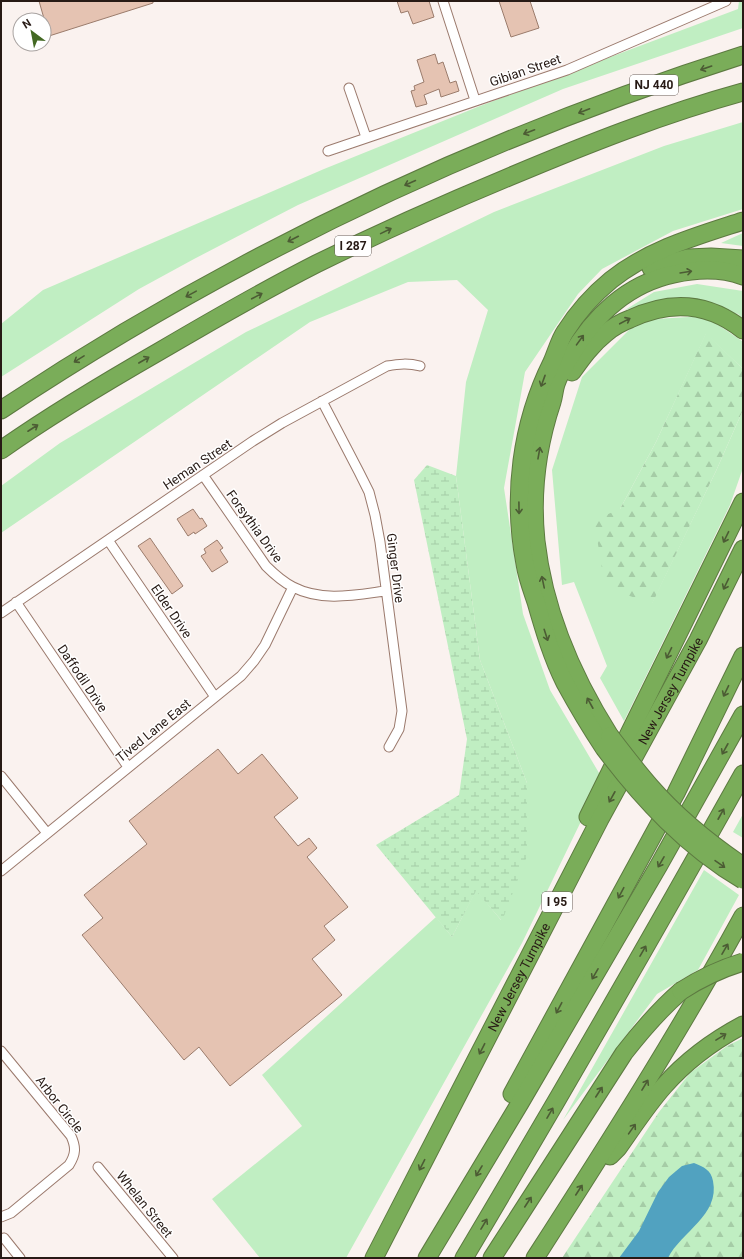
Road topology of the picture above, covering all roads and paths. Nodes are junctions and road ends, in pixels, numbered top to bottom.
1 (443, 1) edge
2 (726, 1) edge
3 (743, 55) edge
4 (349, 88) dead end
5 (743, 92) edge
6 (475, 100) junction
7 (566, 118) joint
8 (366, 137) junction
9 (328, 151) dead end
10 (743, 221) edge
11 (743, 259) edge
12 (743, 276) edge
13 (743, 330) edge
14 (559, 346) junction
15 (420, 366) dead end
16 (552, 400) junction
17 (322, 401) junction
18 (1, 410) edge
19 (1, 450) edge
20 (203, 475) junction
21 (743, 502) edge
22 (108, 540) junction
23 (743, 549) edge
24 (293, 587) junction
25 (385, 591) junction
26 (16, 602) junction
27 (1, 613) edge
28 (743, 656) edge
29 (215, 697) junction
30 (743, 714) edge
31 (607, 742) junction
32 (389, 747) dead end
33 (128, 767) junction
34 (743, 774) edge
35 (1, 776) edge
36 (47, 833) junction
37 (743, 866) edge
38 (1, 871) edge
39 (571, 874) junction
40 (743, 880) edge
41 (743, 916) edge
42 (743, 962) edge
43 (743, 1025) edge
44 (1, 1051) edge
45 (492, 1150) junction
46 (594, 1166) junction
47 (98, 1167) dead end
48 (1, 1217) edge
49 (4, 1238) dead end
50 (20, 1258) edge
51 (173, 1258) edge
52 (374, 1258) edge
53 (427, 1258) edge
54 (464, 1258) edge
55 (492, 1258) edge
56 (535, 1258) edge

1 - 6 street
2 - 6 street, Gibian Street
3 -> 7 highway, NJ 440
4 - 8 street
19 -> 5 highway, I 287
6 - 8 street, Gibian Street
7 -> 18 highway, I 287
8 - 9 street, Gibian Street
10 - 14 highway
11 - 14 highway
16 -> 12 highway
16 -> 13 highway
14 -> 31 highway
15 - 17 street, Heman Street
31 -> 16 highway
17 - 20 street, Heman Street
17 - 25 street, Ginger Drive
20 - 22 street, Heman Street
20 - 24 street, Forsythia Drive
21 -> 39 highway
22 - 26 street, Heman Street
22 - 29 street, Elder Drive
23 -> 39 highway, New Jersey Turnpike / I 95
24 - 25 street, Forsythia Drive
24 - 29 street, Tived Lane East
25 - 32 street, Ginger Drive
26 - 27 street, Heman Street
26 - 33 street, Daffodil Drive
28 -> 45 highway
29 - 33 street, Tived Lane East
30 -> 45 highway
31 - 37 highway, bridge
31 -> 40 highway, bridge
33 - 36 street, Tived Lane East
54 -> 34 highway
35 - 36 street
36 - 38 street, Tived Lane East
39 -> 52 highway, New Jersey Turnpike / I 95
46 -> 41 highway
55 -> 42 highway, bridge
46 -> 43 highway
44 - 48 street, Arbor Circle
45 -> 53 highway
56 -> 46 highway
47 - 51 street, Whelan Street
49 - 50 street

